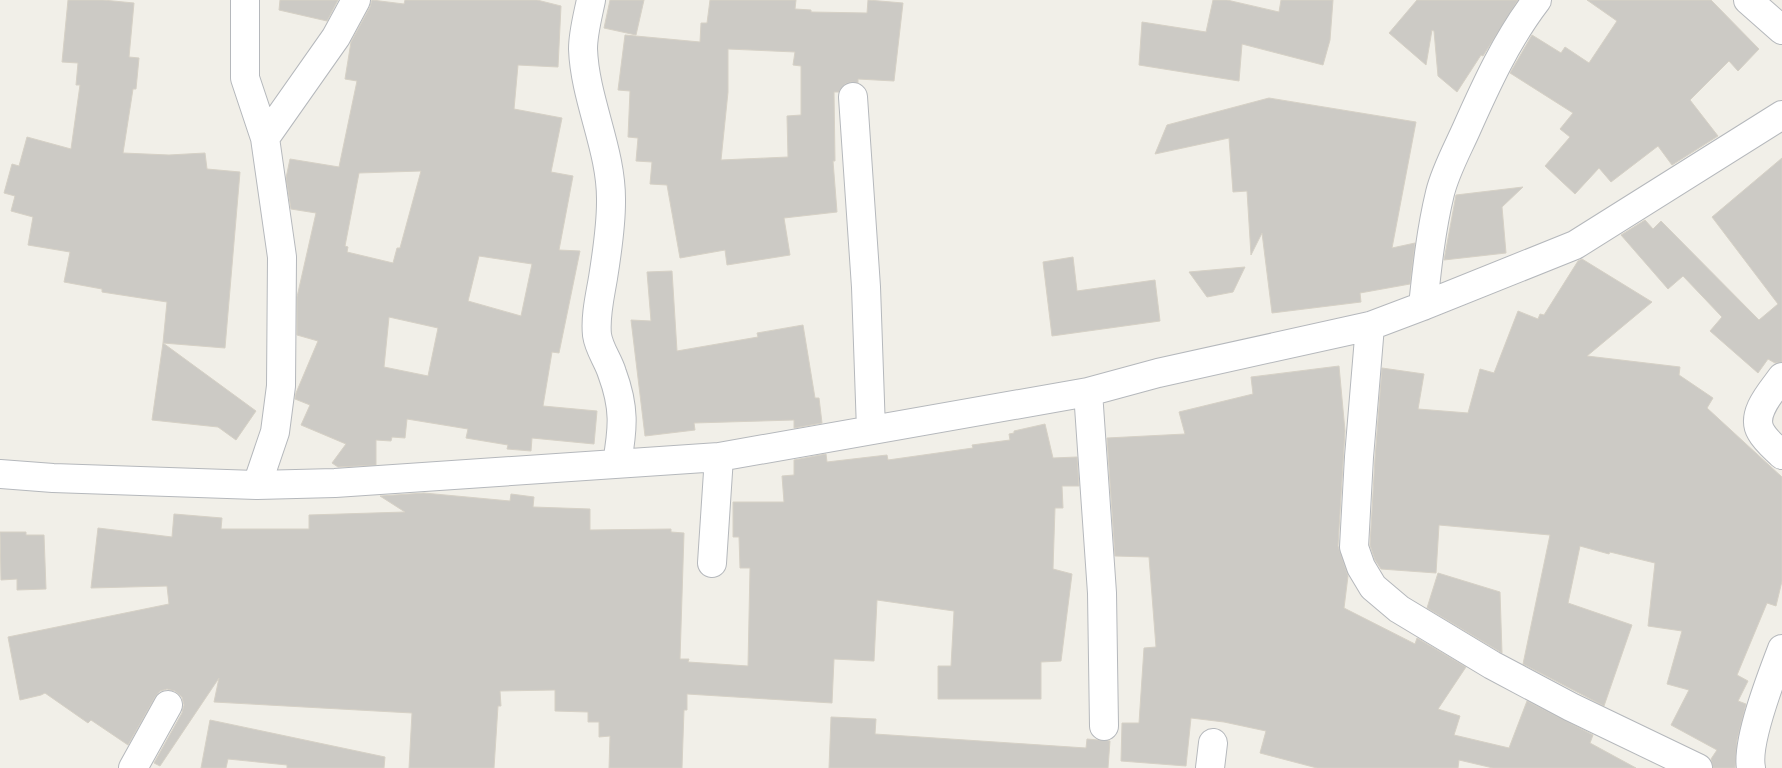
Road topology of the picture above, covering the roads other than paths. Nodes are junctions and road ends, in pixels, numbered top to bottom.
1 (245, 0) edge
2 (356, 0) edge
3 (591, 0) edge
4 (1537, 0) edge
5 (1748, 0) edge
6 (1782, 30) edge
7 (853, 97) dead end
8 (1782, 115) edge
9 (265, 138) junction
10 (1423, 306) junction
11 (1370, 326) junction
12 (1782, 377) edge
13 (1088, 392) junction
14 (871, 430) junction
15 (1782, 456) edge
16 (719, 457) junction
17 (617, 463) junction
18 (0, 474) edge
19 (257, 485) junction
20 (712, 563) dead end
21 (1782, 649) edge
22 (168, 705) dead end
23 (1104, 726) dead end
24 (133, 768) edge
25 (1698, 768) edge
26 (1752, 768) edge

1 - 9 street
2 - 9 street
3 - 17 street
4 - 10 street
5 - 6 street
7 - 14 street
8 - 10 street
9 - 19 street
10 - 11 street
11 - 13 street
11 - 25 street
12 - 15 street
13 - 14 street
13 - 23 street
14 - 16 street
16 - 17 street
16 - 20 street
17 - 19 street
18 - 19 street
21 - 26 street
22 - 24 street

